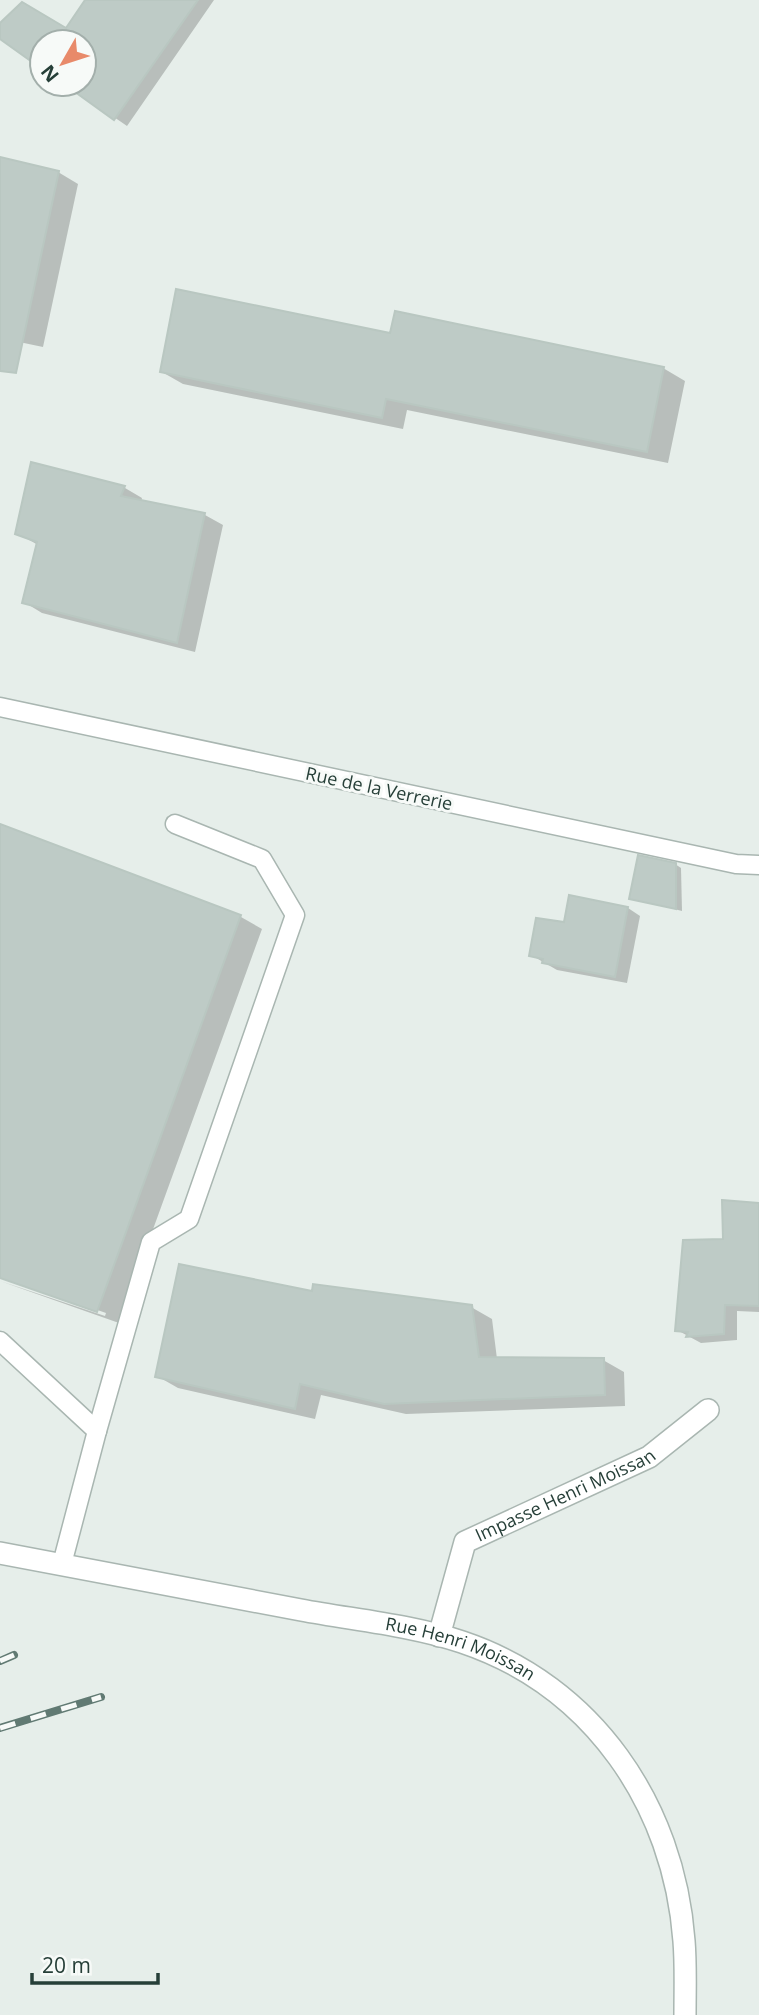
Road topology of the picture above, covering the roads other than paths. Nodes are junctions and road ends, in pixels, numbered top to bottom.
1 (0, 707) edge
2 (175, 824) dead end
3 (759, 864) edge
4 (0, 1341) edge
5 (708, 1410) dead end
6 (97, 1431) junction
7 (0, 1553) edge
8 (62, 1564) junction
9 (439, 1636) junction
10 (685, 2015) edge

1 - 3 lane, Rue de la Verrerie
2 - 6 lane
4 - 6 lane
5 - 9 street, Impasse Henri Moissan
6 - 8 lane
7 - 8 street, Rue Henri Moissan
8 - 9 street, Rue Henri Moissan
9 - 10 street, Rue Henri Moissan

